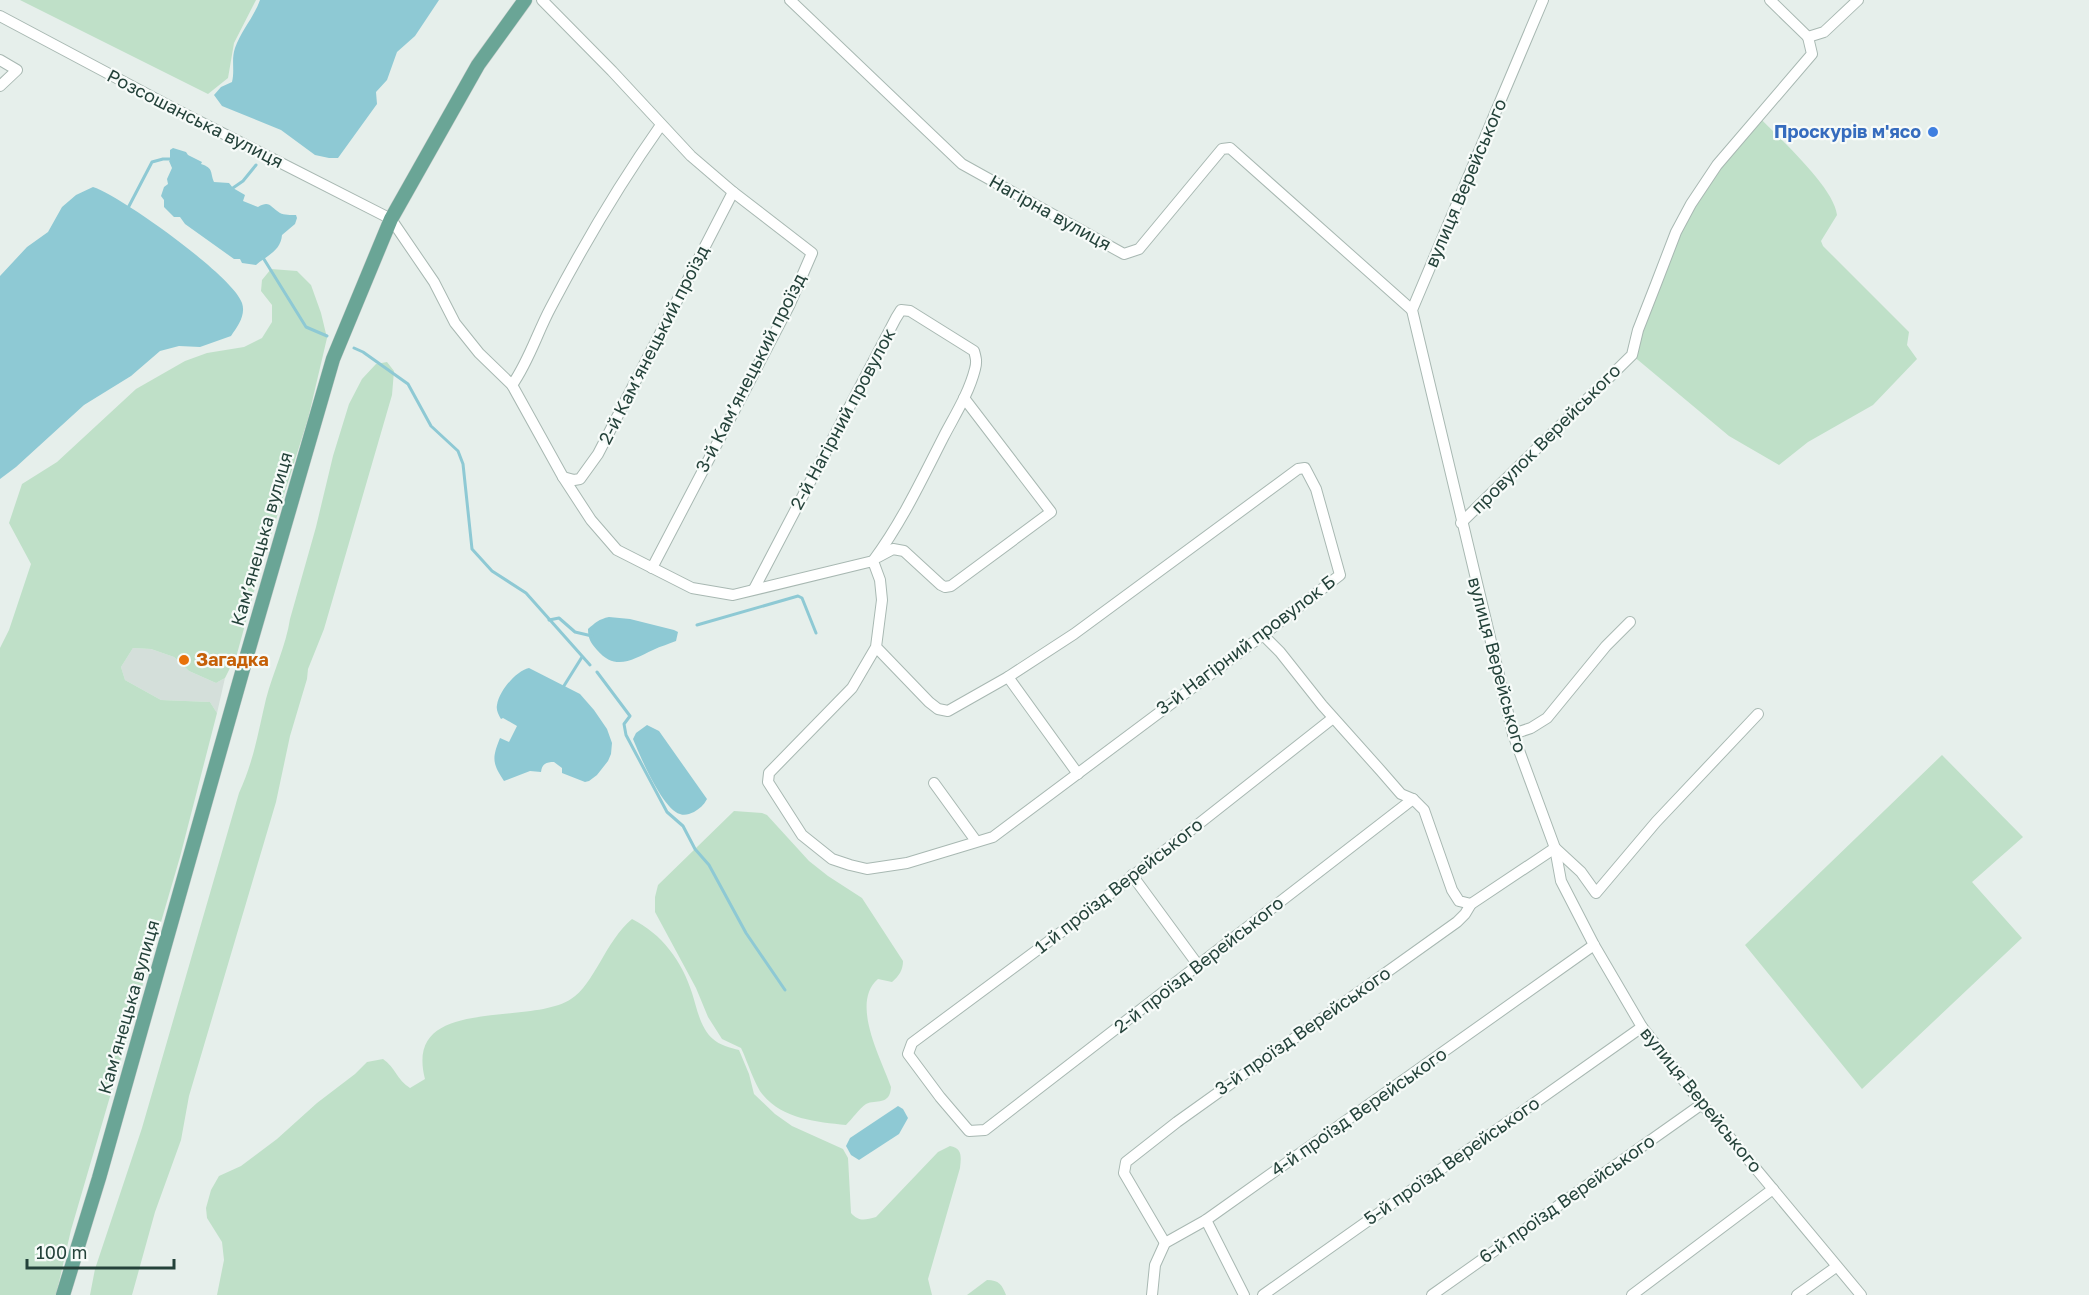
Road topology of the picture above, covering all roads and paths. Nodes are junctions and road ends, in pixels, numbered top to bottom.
1 (525, 0) edge
2 (542, 0) edge
3 (790, 0) edge
4 (1543, 0) edge
5 (1770, 0) edge
6 (1858, 0) edge
7 (0, 16) edge
8 (1808, 37) junction
9 (0, 60) edge
10 (0, 86) edge
11 (661, 125) junction
12 (733, 192) junction
13 (391, 219) junction
14 (1412, 310) junction
15 (512, 385) junction
16 (963, 398) junction
17 (563, 477) junction
18 (1461, 523) junction
19 (894, 533) junction
20 (893, 549) junction
21 (873, 561) junction
22 (651, 567) junction
23 (754, 589) junction
24 (1630, 622) dead end
25 (1263, 635) junction
26 (876, 647) junction
27 (1008, 677) junction
28 (1758, 714) dead end
29 (1333, 718) junction
30 (1513, 734) junction
31 (1078, 774) junction
32 (934, 783) dead end
33 (1413, 799) junction
34 (976, 841) junction
35 (1555, 848) junction
36 (1132, 876) junction
37 (1471, 904) junction
38 (1594, 945) junction
39 (1198, 965) junction
40 (1641, 1027) junction
41 (1701, 1104) junction
42 (985, 1130) joint
43 (1773, 1189) junction
44 (1206, 1220) junction
45 (1165, 1243) junction
46 (1836, 1267) junction
47 (63, 1295) edge
48 (1152, 1295) edge
49 (1244, 1295) edge
50 (1263, 1295) edge
51 (1432, 1295) edge
52 (1632, 1295) edge
53 (1797, 1295) edge
54 (1861, 1295) edge

1 - 13 main road, Камʼянецька вулиця
2 - 11 street, 3-й Камʼянецький проїзд
3 - 14 street, Нагірна вулиця
4 - 14 street, вулиця Верейського
5 - 8 street
6 - 8 street
7 - 13 street, Розсошанська вулиця
8 - 18 street, провулок Верейського
9 - 10 street
11 - 12 street, 3-й Камʼянецький проїзд
11 - 15 street
12 - 17 street, 2-й Камʼянецький проїзд
12 - 22 street, 3-й Камʼянецький проїзд
13 - 15 street
13 - 47 main road, Камʼянецька вулиця
14 - 18 street, вулиця Верейського
15 - 17 street
16 - 19 street, 2-й Нагірний провулок
16 - 20 street
16 - 23 street, 2-й Нагірний провулок
17 - 22 street
18 - 30 street, вулиця Верейського
19 - 20 street
19 - 21 street, 2-й Нагірний провулок
20 - 21 street
21 - 23 street
21 - 26 street
22 - 23 street
24 - 30 street
25 - 27 street, 3-й Нагірний провулок Б
25 - 29 street
25 - 31 street, 3-й Нагірний провулок Б
26 - 27 street, 3-й Нагірний провулок Б
26 - 34 street, 3-й Нагірний провулок Б
27 - 31 street
28 - 35 street
29 - 33 street
29 - 36 street, 1-й проїзд Верейського
30 - 35 street, вулиця Верейського
31 - 34 street, 3-й Нагірний провулок Б
32 - 34 street
33 - 37 street
33 - 39 street, 2-й проїзд Верейського
35 - 37 street, 3-й проїзд Верейського
35 - 38 street, вулиця Верейського
36 - 39 street
36 - 42 street, 1-й проїзд Верейського
37 - 45 street, 3-й проїзд Верейського
38 - 40 street, вулиця Верейського
38 - 44 street, 4-й проїзд Верейського
39 - 42 street, 2-й проїзд Верейського
40 - 41 street, вулиця Верейського
40 - 50 street, 5-й проїзд Верейського
41 - 43 street, вулиця Верейського
41 - 51 street, 6-й проїзд Верейського
43 - 46 street, вулиця Верейського
43 - 52 street
44 - 45 street, 4-й проїзд Верейського
44 - 49 street
45 - 48 street
46 - 53 street
46 - 54 street, вулиця Верейського

